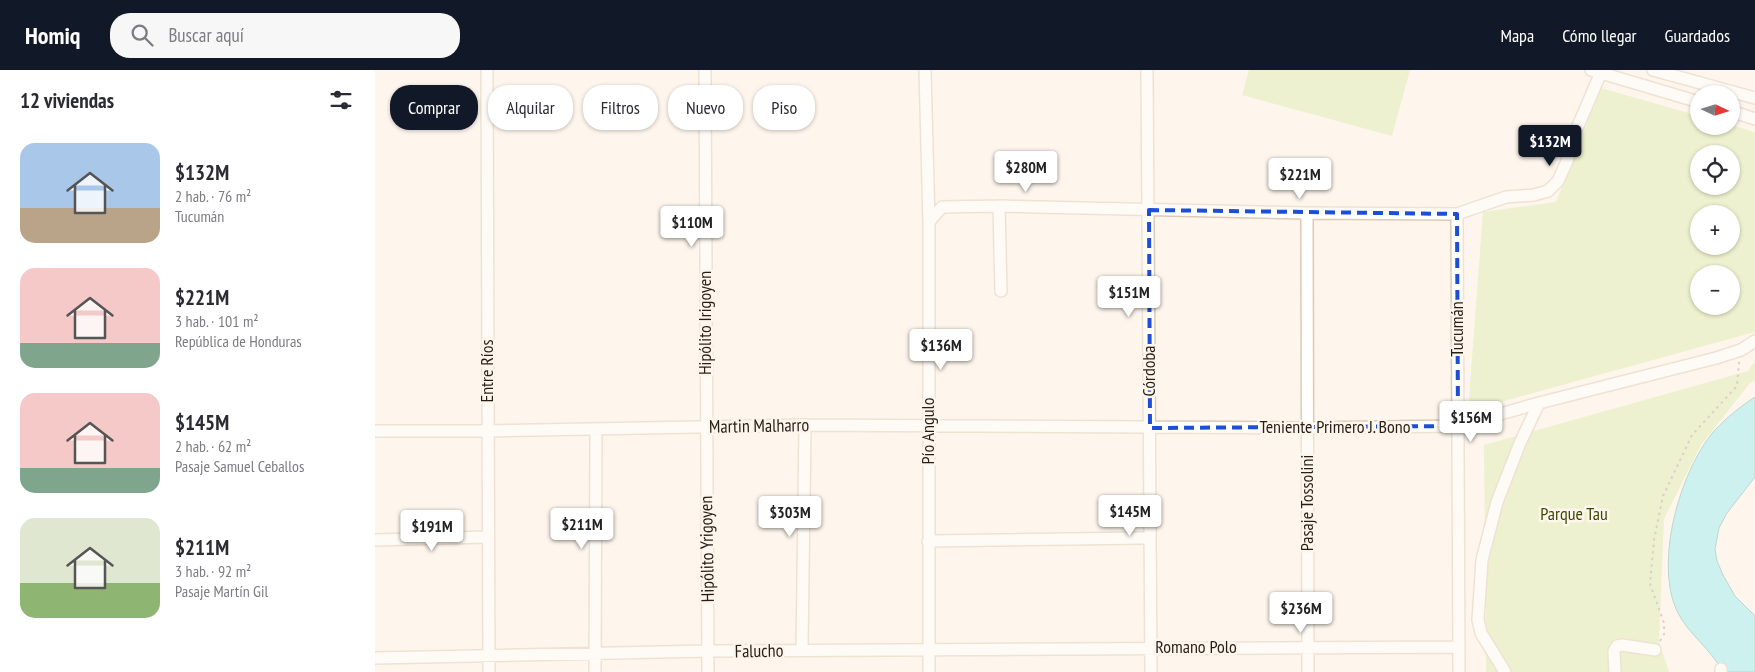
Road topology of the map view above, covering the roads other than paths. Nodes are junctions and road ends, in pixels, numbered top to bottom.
1 (487, 70) edge
2 (705, 70) edge
3 (925, 70) edge
4 (1141, 70) edge
5 (1147, 70) edge
6 (1653, 70) edge
7 (1598, 71) edge
8 (1755, 98) edge
9 (1690, 99) edge
10 (1740, 114) edge
11 (1755, 118) edge
12 (999, 206) junction
13 (1145, 209) junction
14 (1307, 213) junction
15 (1457, 214) junction
16 (929, 222) junction
17 (1001, 291) dead end
18 (1755, 341) edge
19 (1539, 403) junction
20 (805, 425) junction
21 (928, 425) junction
22 (705, 426) junction
23 (1458, 426) junction
24 (1147, 428) junction
25 (1307, 428) junction
26 (596, 429) junction
27 (375, 431) edge
28 (487, 431) junction
29 (487, 537) junction
30 (1143, 538) junction
31 (375, 540) edge
32 (928, 541) junction
33 (1147, 647) junction
34 (1308, 647) junction
35 (1458, 647) junction
36 (929, 649) junction
37 (802, 650) junction
38 (1655, 650) road end
39 (708, 651) junction
40 (595, 654) junction
41 (489, 656) junction
42 (375, 658) edge
43 (489, 672) edge
44 (595, 672) edge
45 (708, 672) edge
46 (929, 672) edge
47 (1143, 672) edge
48 (1151, 672) edge
49 (1308, 672) edge
50 (1459, 672) edge
51 (1505, 672) edge
52 (1615, 672) edge

1 - 28 street, Entre Ríos
2 - 22 street, Hipólito Irigoyen
3 - 16 street, Pío Angulo
4 - 13 street, Córdoba
5 - 13 street, Córdoba
6 - 8 street
7 - 9 street
7 - 15 street
10 - 11 street
12 - 13 street
12 - 16 street
12 - 17 street
13 - 14 street
13 - 24 street, Córdoba
14 - 15 street
14 - 25 street, Pasaje Tossolini
15 - 23 street, Tucumán
16 - 21 street, Pío Angulo
18 - 19 street, Teniente Primero J. Bono
19 - 23 street, Teniente Primero J. Bono
19 - 51 street
20 - 21 street, Martin Malharro
20 - 22 street, Martin Malharro
20 - 37 street
21 - 24 street, Martin Malharro
21 - 32 street, Pío Angulo
22 - 26 street, Martin Malharro
22 - 39 street, Hipólito Yrigoyen
23 - 25 street, Teniente Primero J. Bono
23 - 35 street, Tucumán
24 - 25 street, Teniente Primero J. Bono
24 - 30 street, Córdoba
24 - 33 street, Córdoba
25 - 34 street, Pasaje Tossolini
26 - 28 street, Martin Malharro
26 - 40 street
27 - 28 street, Martin Malharro
28 - 29 street, Entre Ríos
29 - 31 street
29 - 41 street, Entre Ríos
30 - 32 street
30 - 33 street, Córdoba
32 - 36 street, Pío Angulo
33 - 34 street, Romano Polo
33 - 36 street, Falucho
33 - 47 street, Córdoba
33 - 48 street, Córdoba
34 - 35 street, Romano Polo
34 - 49 street, Pasaje Tossolini
35 - 50 street, Tucumán
36 - 37 street, Falucho
36 - 46 street, Pío Angulo
37 - 39 street, Falucho
38 - 52 street
39 - 40 street, Falucho
39 - 45 street, Hipólito Yrigoyen
40 - 41 street, Falucho
40 - 44 street
41 - 42 street, Falucho
41 - 43 street, Entre Ríos

